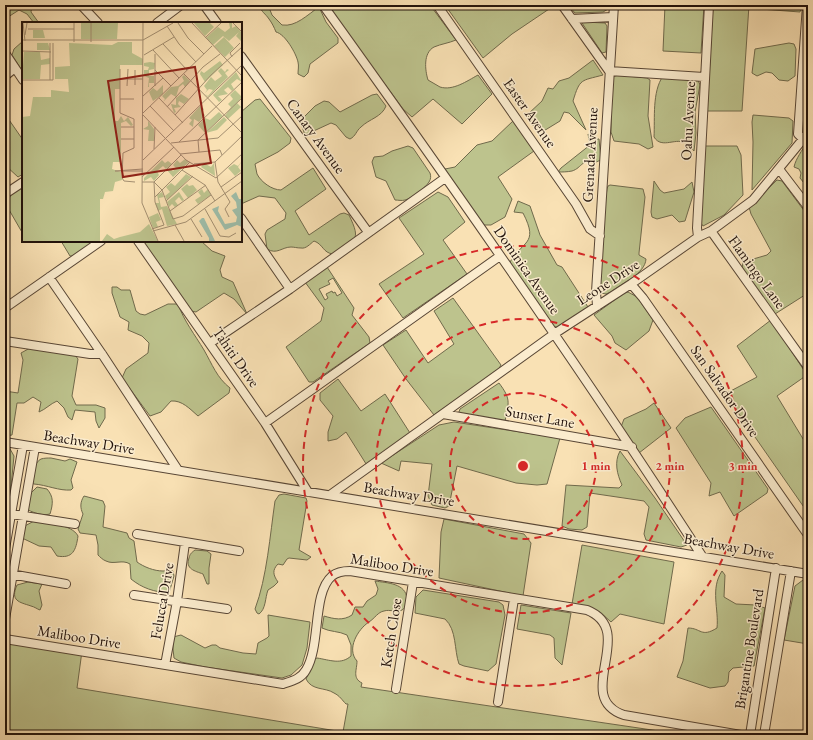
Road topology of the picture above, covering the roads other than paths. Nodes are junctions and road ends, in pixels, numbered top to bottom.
1 (81, 5) edge
2 (181, 5) edge
3 (204, 5) edge
4 (323, 5) edge
5 (437, 5) edge
6 (562, 5) edge
7 (614, 5) edge
8 (709, 5) edge
9 (807, 5) edge
10 (613, 17) junction
11 (572, 19) junction
12 (97, 22) edge
13 (158, 22) edge
14 (216, 22) edge
15 (5, 53) edge
16 (242, 57) edge
17 (16, 68) junction
18 (609, 71) junction
19 (5, 76) edge
20 (704, 77) junction
21 (22, 78) edge
22 (805, 136) edge
23 (779, 169) junction
24 (445, 178) junction
25 (22, 183) edge
26 (5, 194) edge
27 (808, 207) edge
28 (242, 219) edge
29 (711, 231) junction
30 (368, 232) junction
31 (600, 236) junction
32 (698, 237) junction
33 (100, 242) edge
34 (139, 242) edge
35 (500, 256) junction
36 (49, 277) junction
37 (632, 284) junction
38 (290, 289) junction
39 (597, 306) junction
40 (5, 308) edge
41 (554, 334) junction
42 (5, 341) edge
43 (210, 343) junction
44 (102, 354) junction
45 (808, 367) edge
46 (443, 414) junction
47 (265, 423) junction
48 (5, 442) edge
49 (23, 445) junction
50 (35, 447) junction
51 (632, 447) junction
52 (178, 470) junction
53 (308, 492) junction
54 (330, 495) junction
55 (8, 513) edge
56 (23, 516) junction
57 (75, 524) dead end
58 (137, 534) dead end
59 (808, 535) edge
60 (185, 542) junction
61 (5, 549) edge
62 (239, 551) dead end
63 (702, 556) junction
64 (776, 568) junction
65 (791, 571) junction
66 (9, 573) edge
67 (808, 574) edge
68 (412, 582) junction
69 (66, 584) dead end
70 (134, 595) dead end
71 (514, 599) junction
72 (177, 601) junction
73 (227, 609) dead end
74 (5, 620) edge
75 (5, 639) edge
76 (165, 665) junction
77 (396, 689) dead end
78 (498, 702) dead end
79 (741, 735) edge
80 (750, 735) edge
81 (764, 735) edge

1 - 12 street
2 - 13 street
3 - 14 street
4 - 24 street, Dominica Avenue
5 - 31 street, Easter Avenue
6 - 11 street
7 - 10 street, Grenada Avenue
8 - 20 street, Oahu Avenue
9 - 22 street
10 - 11 street
10 - 18 street, Grenada Avenue
11 - 18 street
15 - 17 street
16 - 30 street, Canary Avenue
17 - 19 street
17 - 21 street
18 - 20 street
18 - 31 street, Grenada Avenue
20 - 32 street, Oahu Avenue
22 - 23 street, Leone Drive
23 - 27 street
23 - 29 street, Leone Drive
24 - 30 street
24 - 35 street, Dominica Avenue
25 - 26 street
28 - 38 street
29 - 32 street, Leone Drive
29 - 45 street, Flamingo Lane
30 - 38 street
31 - 39 street, Grenada Avenue
32 - 37 street, Leone Drive
33 - 36 street
34 - 43 street, Tahiti Drive
35 - 41 street, Dominica Avenue
35 - 47 street
36 - 40 street
36 - 44 street
37 - 39 street, Leone Drive
37 - 59 street, San Salvador Drive
38 - 43 street
39 - 41 street, Leone Drive
41 - 46 street, Leone Drive
41 - 51 street, Dominica Avenue
42 - 44 street
43 - 47 street, Tahiti Drive
44 - 52 street
46 - 51 street, Sunset Lane
46 - 54 street, Leone Drive
47 - 53 street, Tahiti Drive
48 - 49 street, Beachway Drive
49 - 50 street, Beachway Drive
49 - 55 street
50 - 52 street, Beachway Drive
50 - 56 street
51 - 63 street, Dominica Avenue
52 - 53 street, Beachway Drive
53 - 54 street, Beachway Drive
54 - 63 street, Beachway Drive
55 - 56 street
55 - 61 street
56 - 57 street
56 - 66 street
58 - 60 street
60 - 62 street
60 - 72 street, Felucca Drive
63 - 64 street, Beachway Drive
64 - 65 street, Beachway Drive
64 - 80 street, Brigantine Boulevard
65 - 67 street, Beachway Drive
65 - 81 street, Brigantine Boulevard
66 - 69 street
66 - 74 street
68 - 71 street, Maliboo Drive
68 - 76 street, Maliboo Drive
68 - 77 street, Ketch Close
70 - 72 street
71 - 78 street
71 - 79 street, Maliboo Drive
72 - 73 street
72 - 76 street, Felucca Drive
75 - 76 street, Maliboo Drive

